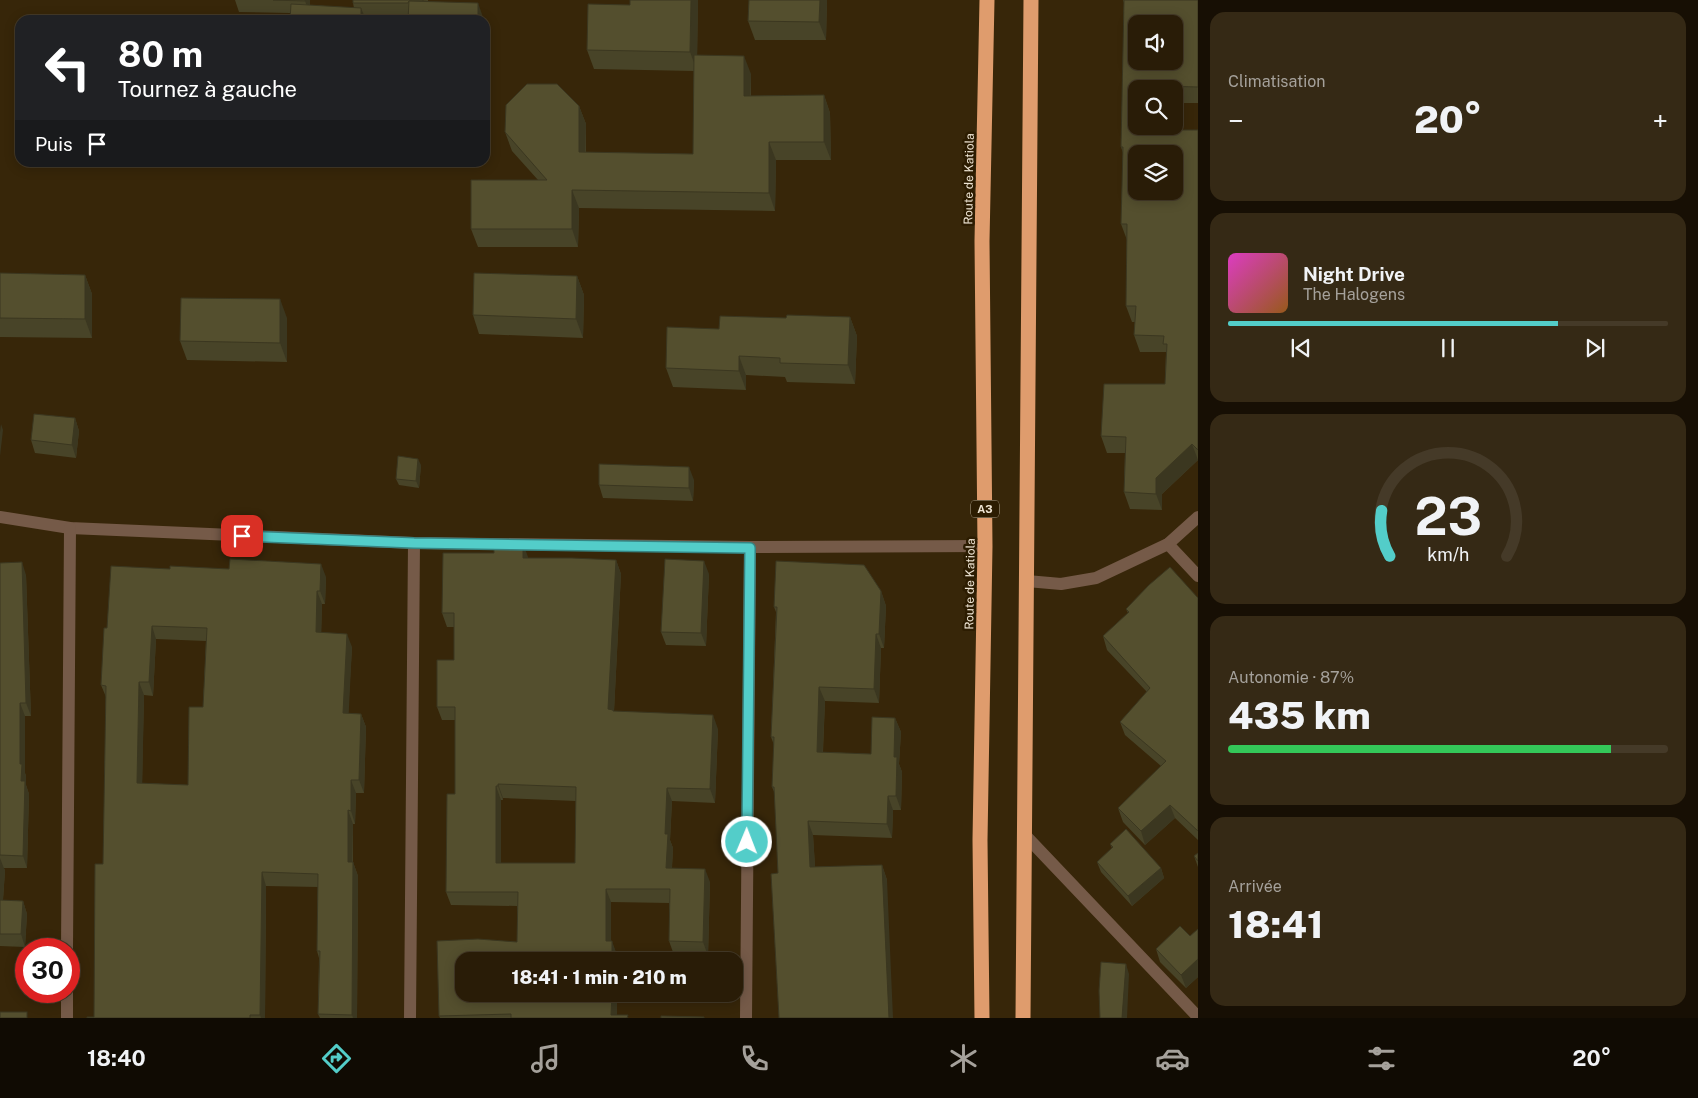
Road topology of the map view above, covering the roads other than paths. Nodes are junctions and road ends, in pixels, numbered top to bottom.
1 (987, 0) edge
2 (1030, 0) edge
3 (0, 517) edge
4 (1198, 517) edge
5 (70, 528) junction
6 (414, 543) junction
7 (1168, 544) junction
8 (985, 546) junction
9 (750, 548) junction
10 (1198, 576) edge
11 (1027, 581) junction
12 (1024, 834) junction
13 (67, 938) edge
14 (67, 1003) edge
15 (1198, 1017) edge
16 (67, 1018) edge
17 (410, 1018) edge
18 (746, 1018) edge
19 (982, 1018) edge
20 (1023, 1018) edge

1 - 8 highway, Route de Katiola / A3
2 - 11 highway
3 - 5 street
4 - 7 street
5 - 6 street
5 - 13 street
6 - 9 street
6 - 17 street
7 - 10 street
7 - 11 street
8 - 9 street
8 - 19 highway, Route de Katiola / A3
9 - 18 street
11 - 12 highway
12 - 15 street
12 - 20 highway
14 - 16 street

